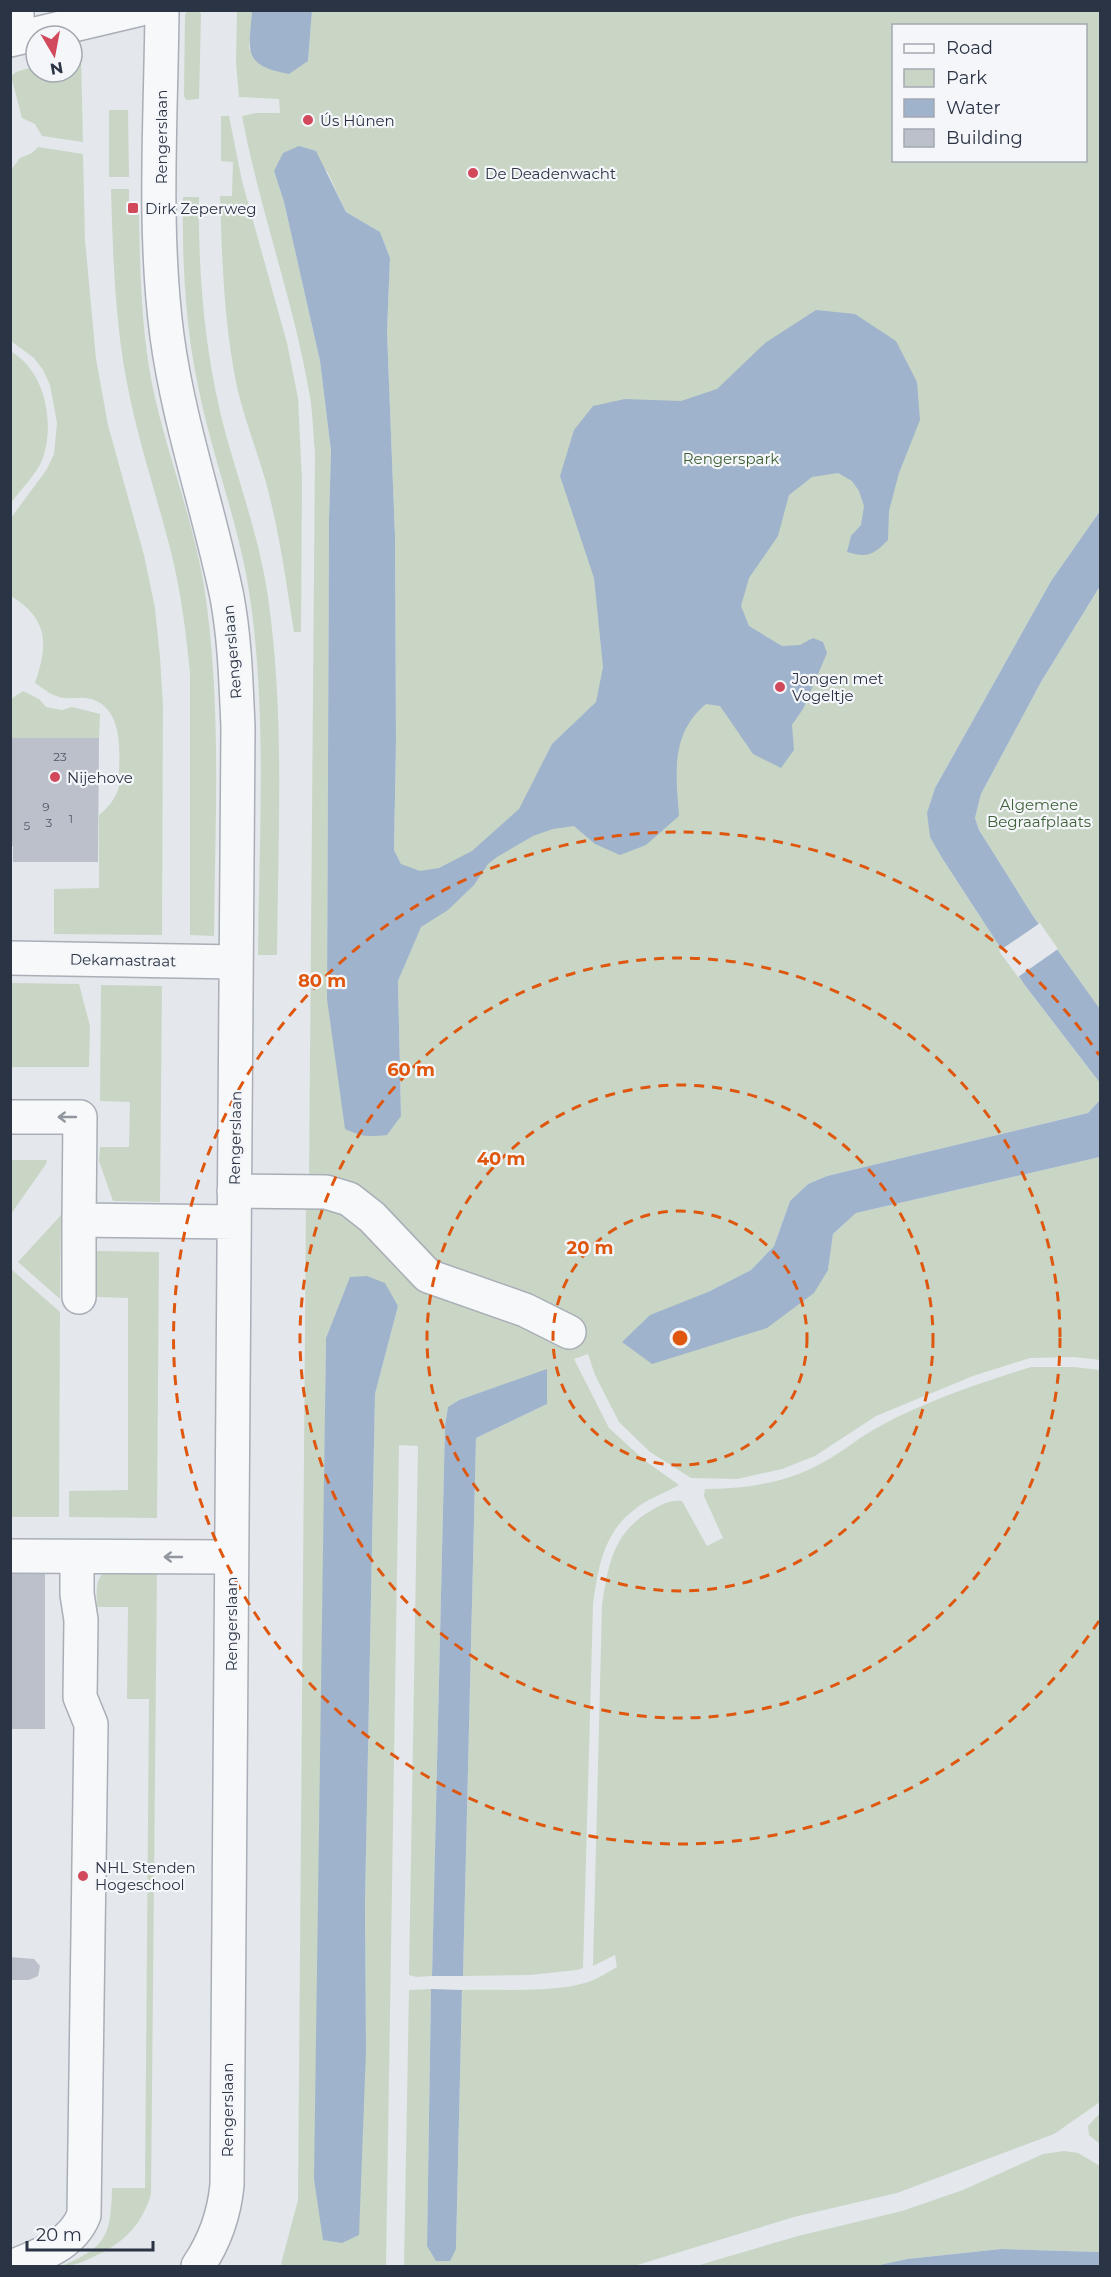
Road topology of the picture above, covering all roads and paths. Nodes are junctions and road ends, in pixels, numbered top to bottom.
1 (137, 10) edge
2 (162, 10) edge
3 (15, 29) edge
4 (10, 958) edge
5 (236, 962) junction
6 (10, 1117) edge
7 (234, 1207) junction
8 (80, 1220) junction
9 (79, 1298) dead end
10 (569, 1332) dead end
11 (10, 1556) edge
12 (77, 1557) junction
13 (231, 1557) junction
14 (14, 2266) edge
15 (198, 2266) edge

1 - 3 street
2 - 5 street, Rengerslaan
4 - 5 street, Dekamastraat
5 - 7 street, Rengerslaan
8 -> 6 street
7 - 8 street
7 - 10 street
7 - 13 street, Rengerslaan
8 - 9 street
11 - 12 street
13 -> 12 street
12 - 14 street
13 - 15 street, Rengerslaan

